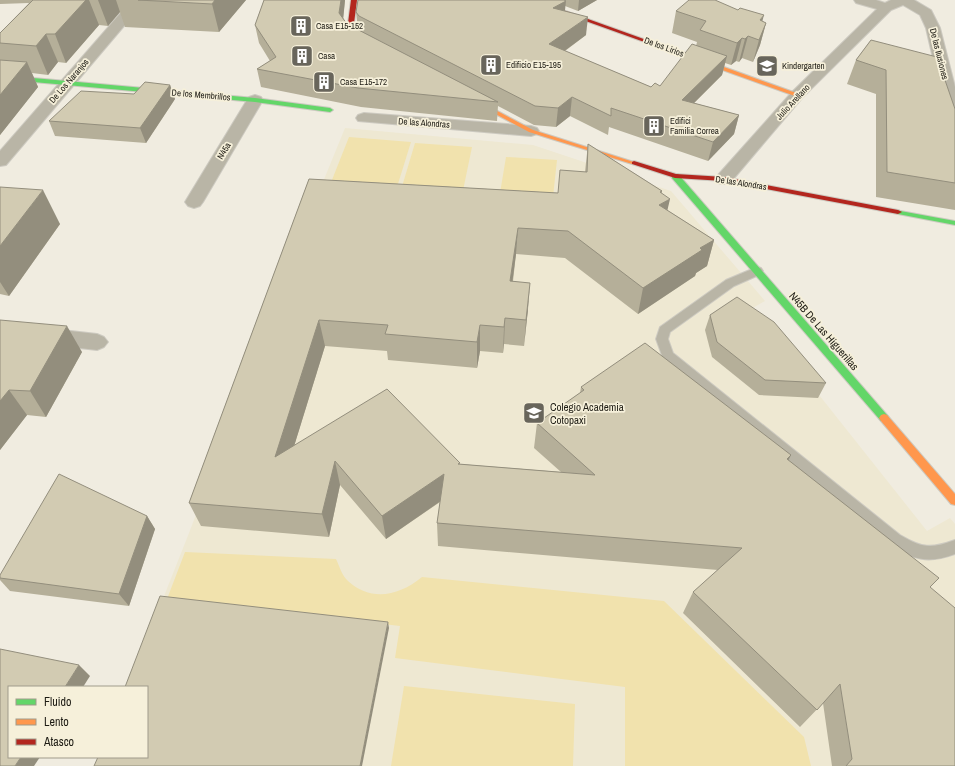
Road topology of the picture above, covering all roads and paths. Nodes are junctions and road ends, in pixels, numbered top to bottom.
1 (139, 0) edge
2 (354, 0) edge
3 (530, 0) edge
4 (861, 0) edge
5 (904, 0) edge
6 (886, 7) junction
7 (376, 50) edge
8 (0, 77) edge
9 (67, 83) junction
10 (460, 94) edge
11 (797, 95) junction
12 (255, 100) junction
13 (330, 110) dead end
14 (364, 118) dead end
15 (955, 119) edge
16 (531, 131) junction
17 (0, 162) edge
18 (675, 176) junction
19 (724, 179) junction
20 (194, 202) dead end
21 (955, 223) edge
22 (757, 271) junction
23 (0, 331) edge
24 (97, 342) dead end
25 (955, 501) edge
26 (955, 547) edge

1 - 9 street, De Los Naranjos
2 - 7 street
3 - 11 street, De los Lirios
4 - 6 street
5 - 6 street, Julio Arellano
5 - 15 street, De las Ilusiones
6 - 11 street, Julio Arellano
8 - 9 street, De los Membrillos
9 - 12 street, De los Membrillos
9 - 17 street, De Los Naranjos
10 - 16 street, De las Alondras
11 - 19 street, Julio Arellano
12 - 13 street, De los Membrillos
12 - 20 street, N45a
14 - 16 street, De las Alondras
16 - 18 street, De las Alondras
18 - 19 street, De las Alondras
18 - 22 street, N45B De Las Higuerillas
19 - 21 street, De las Alondras
22 - 25 street, N45B De Las Higuerillas
22 - 26 lane
23 - 24 street

